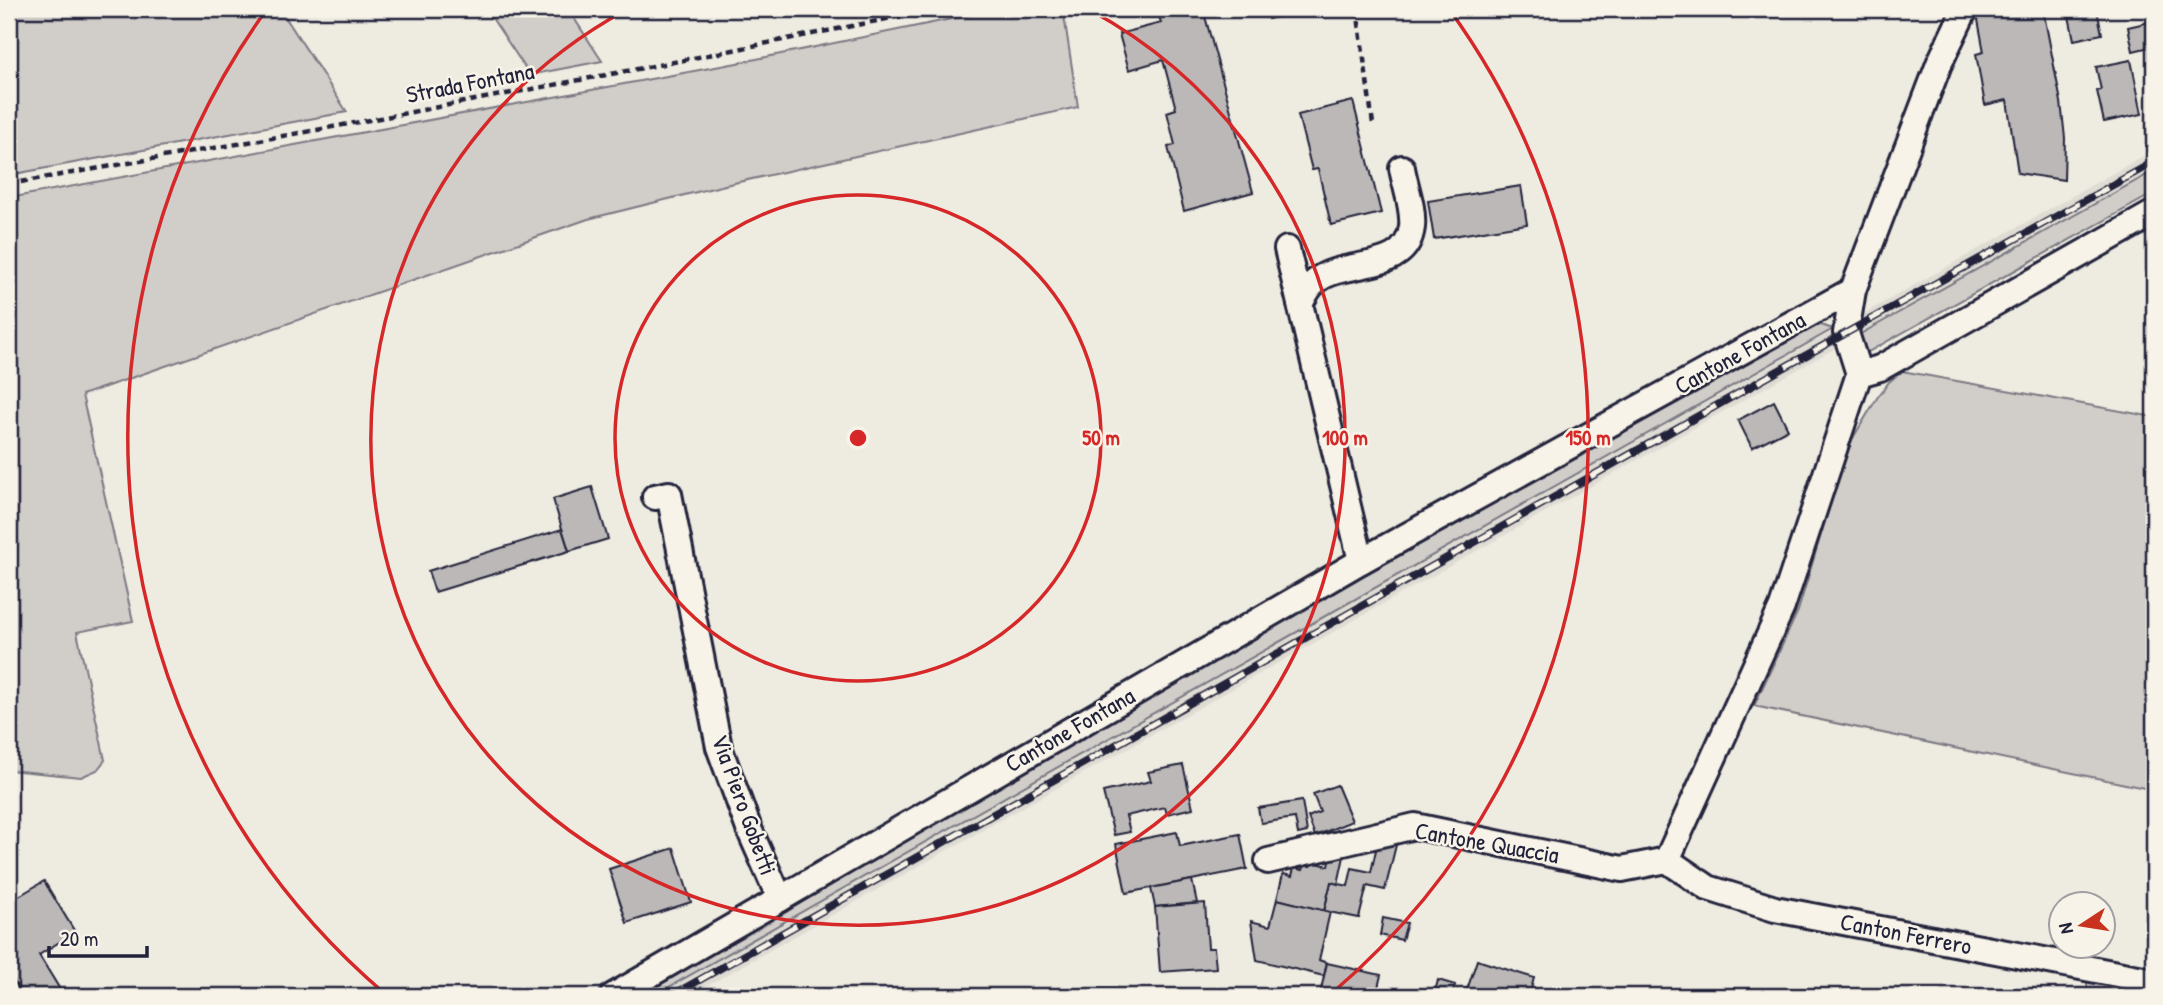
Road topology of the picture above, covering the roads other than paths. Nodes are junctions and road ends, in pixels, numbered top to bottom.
1 (1965, 9) edge
2 (1402, 168) dead end
3 (2154, 213) edge
4 (1287, 249) dead end
5 (1853, 290) junction
6 (1300, 304) junction
7 (1859, 374) junction
8 (655, 497) dead end
9 (1360, 561) junction
10 (1667, 860) junction
11 (1268, 861) dead end
12 (780, 899) junction
13 (2154, 981) edge
14 (613, 996) edge

1 - 5 street
2 - 6 street
3 - 7 street
4 - 6 street
5 - 7 street
5 - 9 street, Cantone Fontana
6 - 9 street
7 - 10 street
8 - 12 street, Via Piero Gobetti
9 - 12 street, Cantone Fontana
10 - 11 street, Cantone Quaccia
10 - 13 street, Canton Ferrero
12 - 14 street, Via Piero Gobetti

